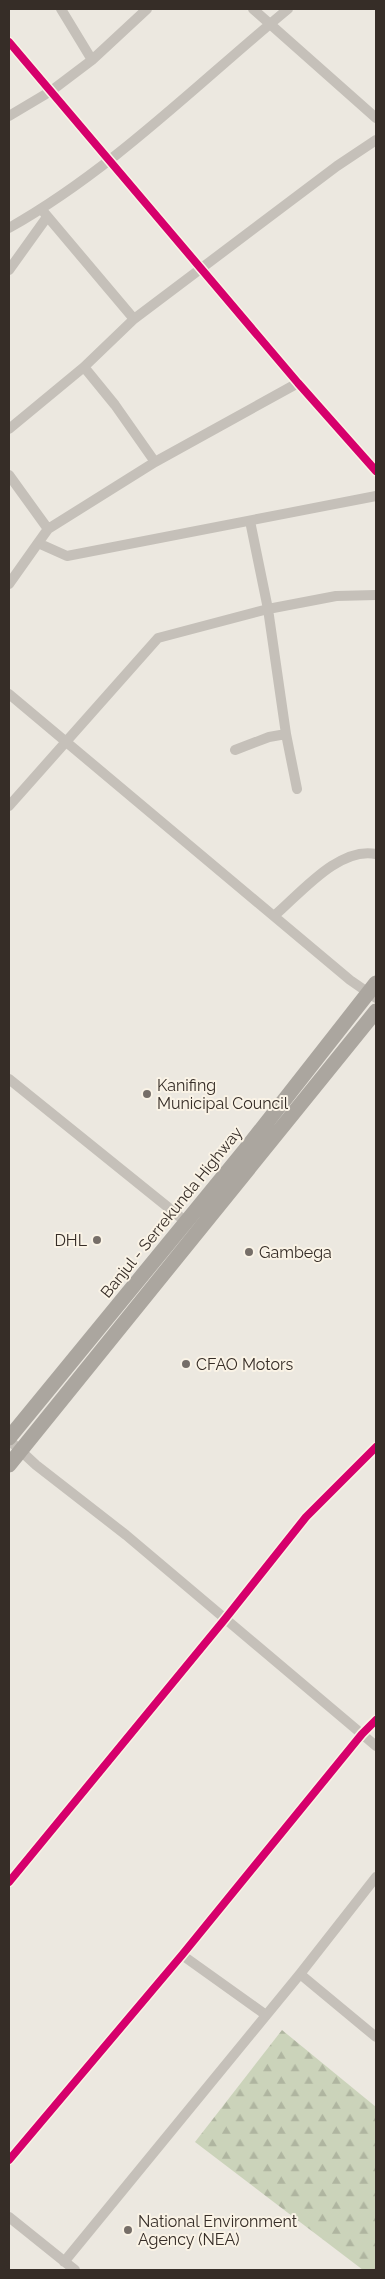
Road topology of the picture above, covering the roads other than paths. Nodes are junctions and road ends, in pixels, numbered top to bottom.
1 (61, 9) edge
2 (147, 9) edge
3 (253, 9) edge
4 (288, 9) edge
5 (270, 23) junction
6 (9, 42) edge
7 (92, 60) junction
8 (51, 91) junction
9 (9, 116) edge
10 (376, 118) edge
11 (376, 140) edge
12 (110, 160) junction
13 (44, 213) junction
14 (9, 228) edge
15 (200, 268) junction
16 (9, 270) edge
17 (134, 319) junction
18 (84, 367) junction
19 (298, 383) junction
20 (9, 429) edge
21 (155, 462) junction
22 (376, 471) edge
23 (9, 475) edge
24 (376, 496) edge
25 (250, 520) junction
26 (48, 529) junction
27 (38, 543) junction
28 (9, 584) edge
29 (376, 595) edge
30 (268, 609) junction
31 (9, 696) edge
32 (286, 734) junction
33 (66, 741) junction
34 (235, 750) dead end
35 (297, 789) dead end
36 (9, 806) edge
37 (376, 854) edge
38 (274, 916) junction
39 (374, 992) edge
40 (376, 1011) edge
41 (9, 1079) edge
42 (185, 1221) junction
43 (13, 1443) edge
44 (376, 1447) edge
45 (9, 1465) edge
46 (225, 1619) junction
47 (376, 1720) edge
48 (362, 1734) junction
49 (376, 1746) edge
50 (376, 1877) edge
51 (9, 1882) edge
52 (182, 1955) junction
53 (300, 1974) junction
54 (266, 2015) junction
55 (376, 2037) edge
56 (9, 2160) edge
57 (9, 2217) edge
58 (64, 2262) junction
59 (74, 2270) edge

1 - 7 street
2 - 7 street
3 - 5 street
4 - 5 street
5 - 10 street
5 - 12 street
6 - 8 street
7 - 8 street
8 - 9 street
8 - 12 street
11 - 15 street
12 - 13 street
12 - 15 street
13 - 14 street
13 - 16 street
13 - 17 street
15 - 17 street
15 - 19 street
17 - 18 street
18 - 20 street
18 - 21 street
19 - 21 street
19 - 22 street
21 - 26 street
23 - 26 street
24 - 25 street
25 - 27 street
25 - 30 street
26 - 27 street
27 - 28 street
29 - 30 street
30 - 32 street
30 - 33 street
31 - 33 street
32 - 34 street
32 - 35 street
33 - 36 street
33 - 38 street
37 - 38 street
38 - 39 street
39 - 42 highway, Banjul - Serrekunda Highway
40 - 43 highway, Banjul - Serrekunda Highway
41 - 42 street
42 - 43 highway, Banjul - Serrekunda Highway
43 - 45 highway, Banjul - Serrekunda Highway
43 - 46 street
44 - 46 street
46 - 48 street
46 - 51 street
47 - 48 street
48 - 49 street
48 - 52 street
50 - 53 street
52 - 54 street
52 - 56 street
53 - 54 street
53 - 55 street
54 - 58 street
57 - 58 street
58 - 59 street

